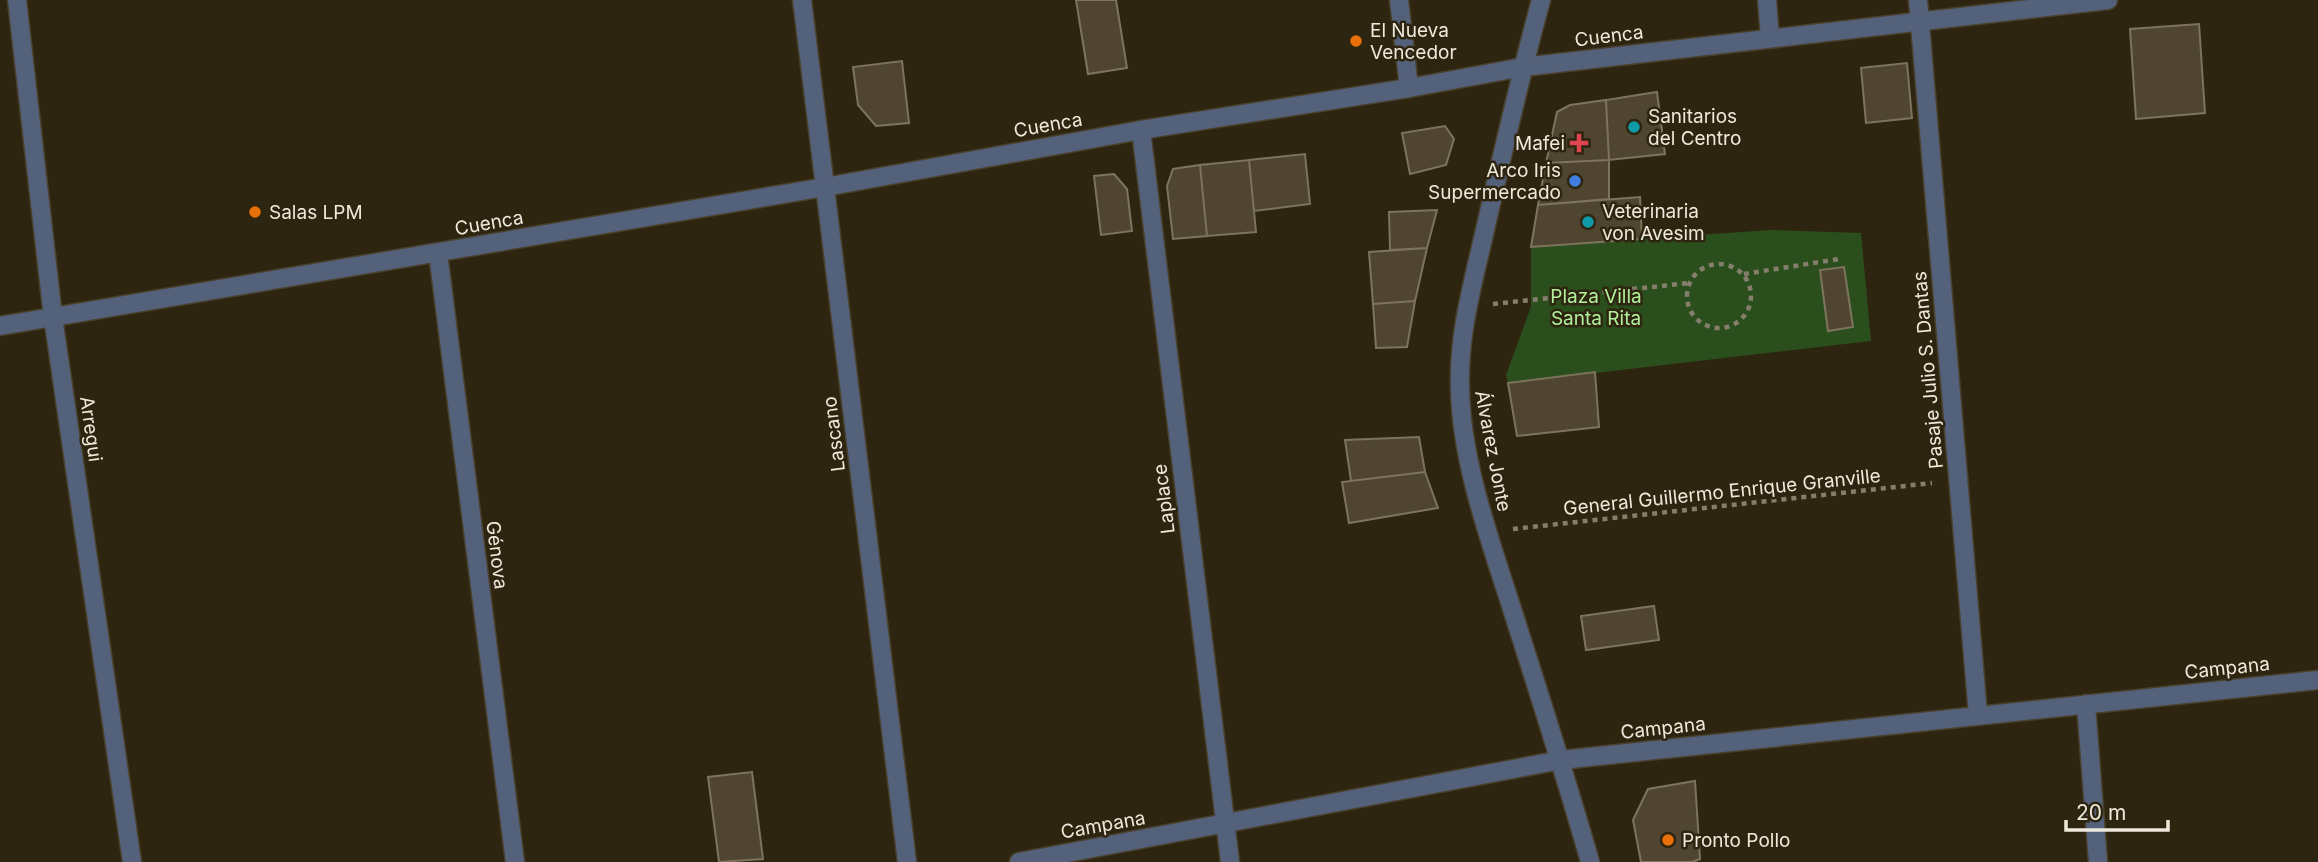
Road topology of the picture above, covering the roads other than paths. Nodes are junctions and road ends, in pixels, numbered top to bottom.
1 (17, 0) edge
2 (803, 0) edge
3 (1399, 0) edge
4 (1541, 0) edge
5 (1767, 0) edge
6 (1918, 0) edge
7 (2108, 0) edge
8 (2047, 3) edge
9 (1920, 20) junction
10 (1770, 38) junction
11 (1523, 67) junction
12 (1409, 88) junction
13 (1141, 130) junction
14 (825, 187) junction
15 (438, 253) junction
16 (53, 317) junction
17 (0, 326) edge
18 (2318, 680) edge
19 (2086, 704) junction
20 (1978, 715) junction
21 (1561, 760) junction
22 (1224, 825) junction
23 (132, 862) edge
24 (515, 862) edge
25 (907, 862) edge
26 (1019, 862) edge
27 (1230, 862) edge
28 (1590, 862) edge
29 (2098, 862) edge

1 - 16 street, Arregui
2 - 14 street, Lascano
3 - 12 street
4 - 11 street, Álvarez Jonte
5 - 10 street
6 - 9 street, Pasaje Julio S. Dantas
7 - 8 street, Cuenca
8 - 9 street, Cuenca
9 - 10 street, Cuenca
9 - 20 street, Pasaje Julio S. Dantas
10 - 11 street, Cuenca
11 - 12 street, Cuenca
11 - 21 street, Álvarez Jonte
12 - 13 street, Cuenca
13 - 14 street, Cuenca
13 - 22 street, Laplace
14 - 15 street, Cuenca
14 - 25 street, Lascano
15 - 16 street, Cuenca
15 - 24 street, Génova
16 - 17 street, Cuenca
16 - 23 street, Arregui
18 - 19 street, Campana
19 - 20 street, Campana
19 - 29 street
20 - 21 street, Campana
21 - 22 street, Campana
21 - 28 street, Álvarez Jonte
22 - 26 street, Campana
22 - 27 street, Laplace

